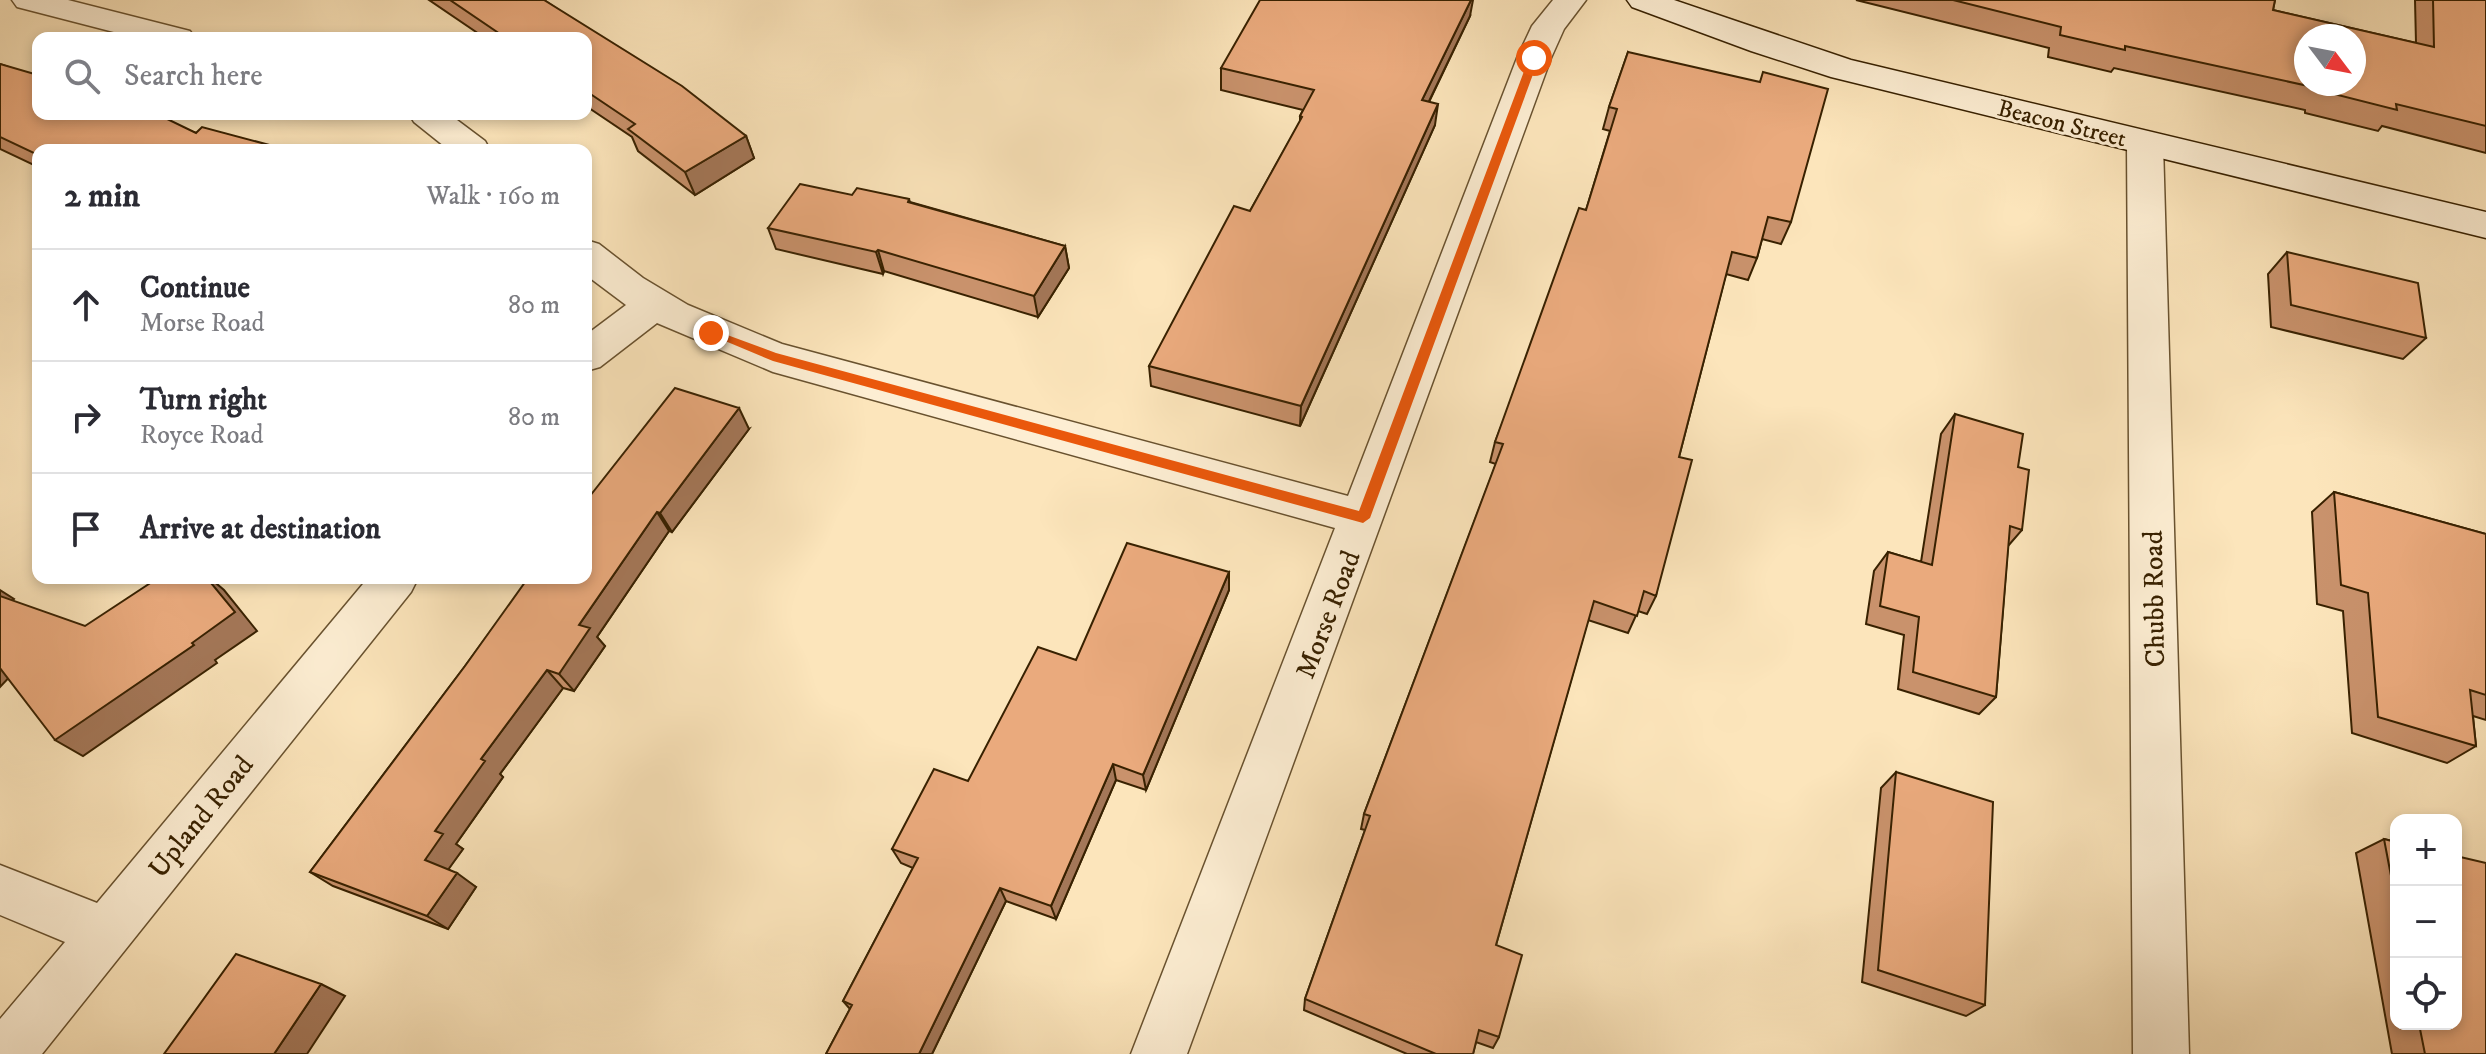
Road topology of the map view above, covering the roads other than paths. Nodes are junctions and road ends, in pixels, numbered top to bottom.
1 (28, 0) edge
2 (1570, 0) edge
3 (1643, 0) edge
4 (1683, 6) edge
5 (154, 32) edge
6 (434, 120) edge
7 (464, 144) edge
8 (2145, 144) junction
9 (2486, 225) edge
10 (592, 259) edge
11 (653, 306) junction
12 (592, 352) edge
13 (1363, 518) junction
14 (390, 584) edge
15 (0, 890) edge
16 (105, 932) junction
17 (7, 1054) edge
18 (1159, 1054) edge
19 (2161, 1054) edge

1 - 5 street
2 - 13 street, Morse Road
3 - 4 street, Beacon Street
4 - 8 street, Beacon Street
6 - 7 street
8 - 9 street, Beacon Street
8 - 19 street, Chubb Road
10 - 11 street
11 - 12 street
11 - 13 street
13 - 18 street, Morse Road
14 - 16 street, Upland Road
15 - 16 street
16 - 17 street, Upland Road

